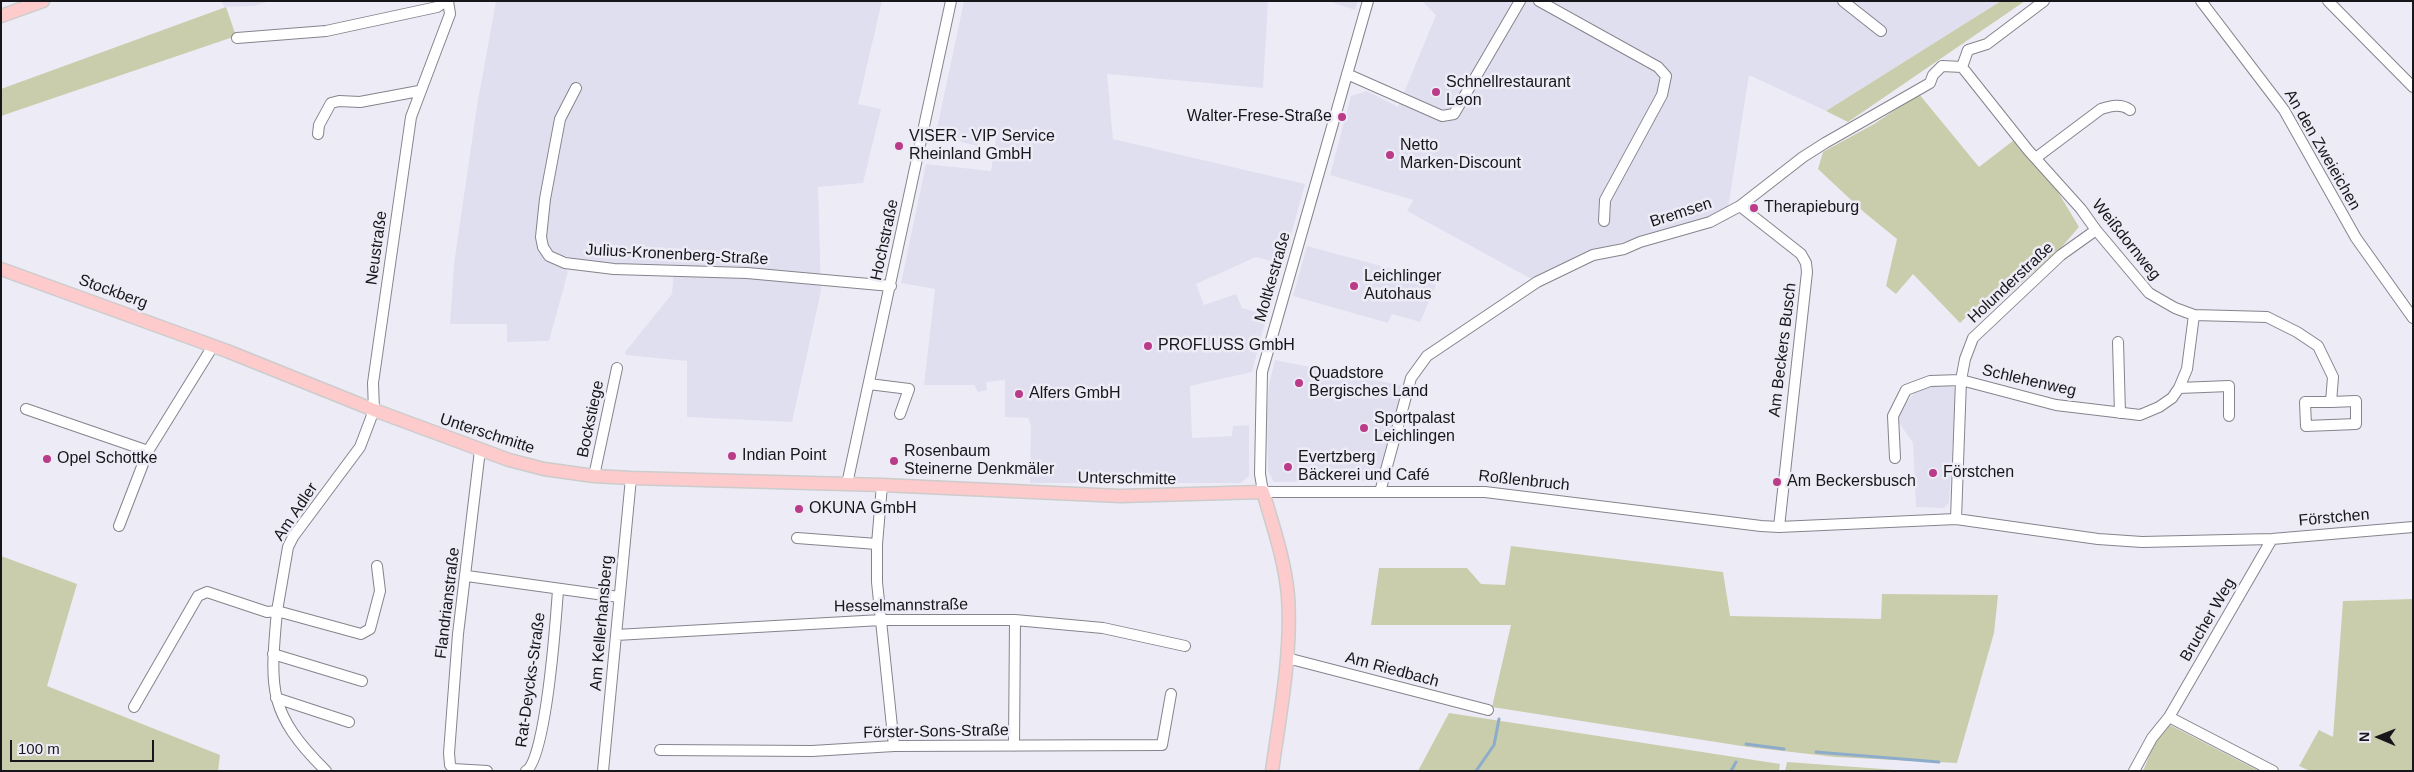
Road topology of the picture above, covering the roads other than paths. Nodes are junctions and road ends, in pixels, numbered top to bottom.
1 (43, 1) edge
2 (447, 1) edge
3 (951, 1) edge
4 (1368, 1) edge
5 (1520, 1) edge
6 (1539, 1) edge
7 (1843, 1) edge
8 (2044, 1) edge
9 (2201, 1) edge
10 (2328, 1) edge
11 (1, 16) edge
12 (1881, 31) dead end
13 (238, 38) dead end
14 (1962, 67) junction
15 (1347, 74) junction
16 (2413, 86) edge
17 (576, 88) dead end
18 (419, 91) junction
19 (2130, 110) dead end
20 (318, 134) dead end
21 (2037, 158) junction
22 (1740, 206) junction
23 (1604, 221) dead end
24 (2096, 230) junction
25 (1, 269) edge
26 (891, 286) junction
27 (2194, 315) junction
28 (2413, 318) edge
29 (2118, 342) dead end
30 (214, 346) junction
31 (617, 368) dead end
32 (1961, 380) junction
33 (869, 384) junction
34 (2179, 388) junction
35 (2331, 402) junction
36 (26, 409) dead end
37 (374, 410) junction
38 (2120, 413) junction
39 (900, 414) dead end
40 (2229, 416) dead end
41 (480, 450) junction
42 (148, 451) junction
43 (1895, 458) dead end
44 (594, 476) junction
45 (631, 478) junction
46 (847, 484) junction
47 (882, 485) junction
48 (1263, 492) junction
49 (1380, 492) junction
50 (1956, 519) junction
51 (119, 526) dead end
52 (2413, 527) edge
53 (1779, 528) junction
54 (797, 538) dead end
55 (2272, 538) junction
56 (877, 544) junction
57 (377, 566) dead end
58 (466, 576) junction
59 (558, 590) junction
60 (618, 597) junction
61 (278, 610) junction
62 (881, 620) junction
63 (1015, 620) junction
64 (616, 635) junction
65 (1185, 646) dead end
66 (273, 654) junction
67 (1287, 658) junction
68 (362, 681) dead end
69 (1171, 694) dead end
70 (276, 698) junction
71 (134, 707) dead end
72 (1488, 710) dead end
73 (2169, 717) junction
74 (348, 722) dead end
75 (894, 746) junction
76 (1014, 746) junction
77 (660, 750) dead end
78 (326, 771) edge
79 (487, 771) edge
80 (526, 771) edge
81 (603, 771) edge
82 (1272, 771) edge
83 (2134, 771) edge
84 (2273, 771) edge

1 - 11 main road
2 - 13 street
2 - 18 street, Neustraße
3 - 26 street, Hochstraße
4 - 15 street, Moltkestraße
5 - 15 street
6 - 23 street
7 - 12 street
8 - 14 street
9 - 28 street, An den Zweieichen
10 - 16 street
14 - 21 street, Weißdornweg
14 - 22 street, Bremsen
15 - 48 street, Moltkestraße
17 - 26 street, Julius-Kronenberg-Straße
18 - 20 street
18 - 37 street, Neustraße
19 - 21 street
21 - 24 street, Weißdornweg
22 - 49 street, Bremsen
22 - 53 street, Am Beckers Busch
24 - 27 street, Weißdornweg
24 - 32 street, Holunderstraße
25 - 30 main road, Stockberg
26 - 33 street, Hochstraße
27 - 34 street, Schlehenweg
27 - 35 street, Weißdornweg
29 - 38 street
30 - 37 main road, Stockberg
30 - 42 street
31 - 44 street, Bockstiege
32 - 38 street, Schlehenweg
32 - 43 street, Schlehenweg
32 - 50 street, Holunderstraße
33 - 39 street
33 - 46 street, Hochstraße
34 - 38 street, Schlehenweg
34 - 40 street
35 - 35 street
36 - 42 street
37 - 41 main road, Unterschmitte
37 - 61 street, Am Adler
41 - 44 main road, Unterschmitte
41 - 58 street, Flandrianstraße
42 - 51 street
44 - 45 main road
45 - 46 main road, Unterschmitte
45 - 60 street, Am Kellerhansberg
46 - 47 main road, Unterschmitte
47 - 48 main road, Unterschmitte
47 - 56 street
48 - 49 street, Roßlenbruch
48 - 67 main road
49 - 53 street, Roßlenbruch
50 - 53 street, Förstchen
50 - 55 street, Förstchen
52 - 55 street, Förstchen
54 - 56 street
55 - 73 street, Brucher Weg
56 - 62 street
57 - 61 street
58 - 59 street
58 - 79 street, Flandrianstraße
59 - 60 street
59 - 80 street, Rat-Deycks-Straße
60 - 64 street, Am Kellerhansberg
61 - 66 street, Am Adler
61 - 71 street
62 - 63 street, Hesselmannstraße
62 - 64 street, Hesselmannstraße
62 - 75 street
63 - 65 street, Hesselmannstraße
63 - 76 street
64 - 81 street, Am Kellerhansberg
66 - 68 street
66 - 70 street, Am Adler
67 - 72 street, Am Riedbach
67 - 82 main road
69 - 76 street, Förster-Sons-Straße
70 - 74 street
70 - 78 street, Am Adler
73 - 83 street, Brucher Weg
73 - 84 street
75 - 76 street, Förster-Sons-Straße
75 - 77 street, Förster-Sons-Straße

